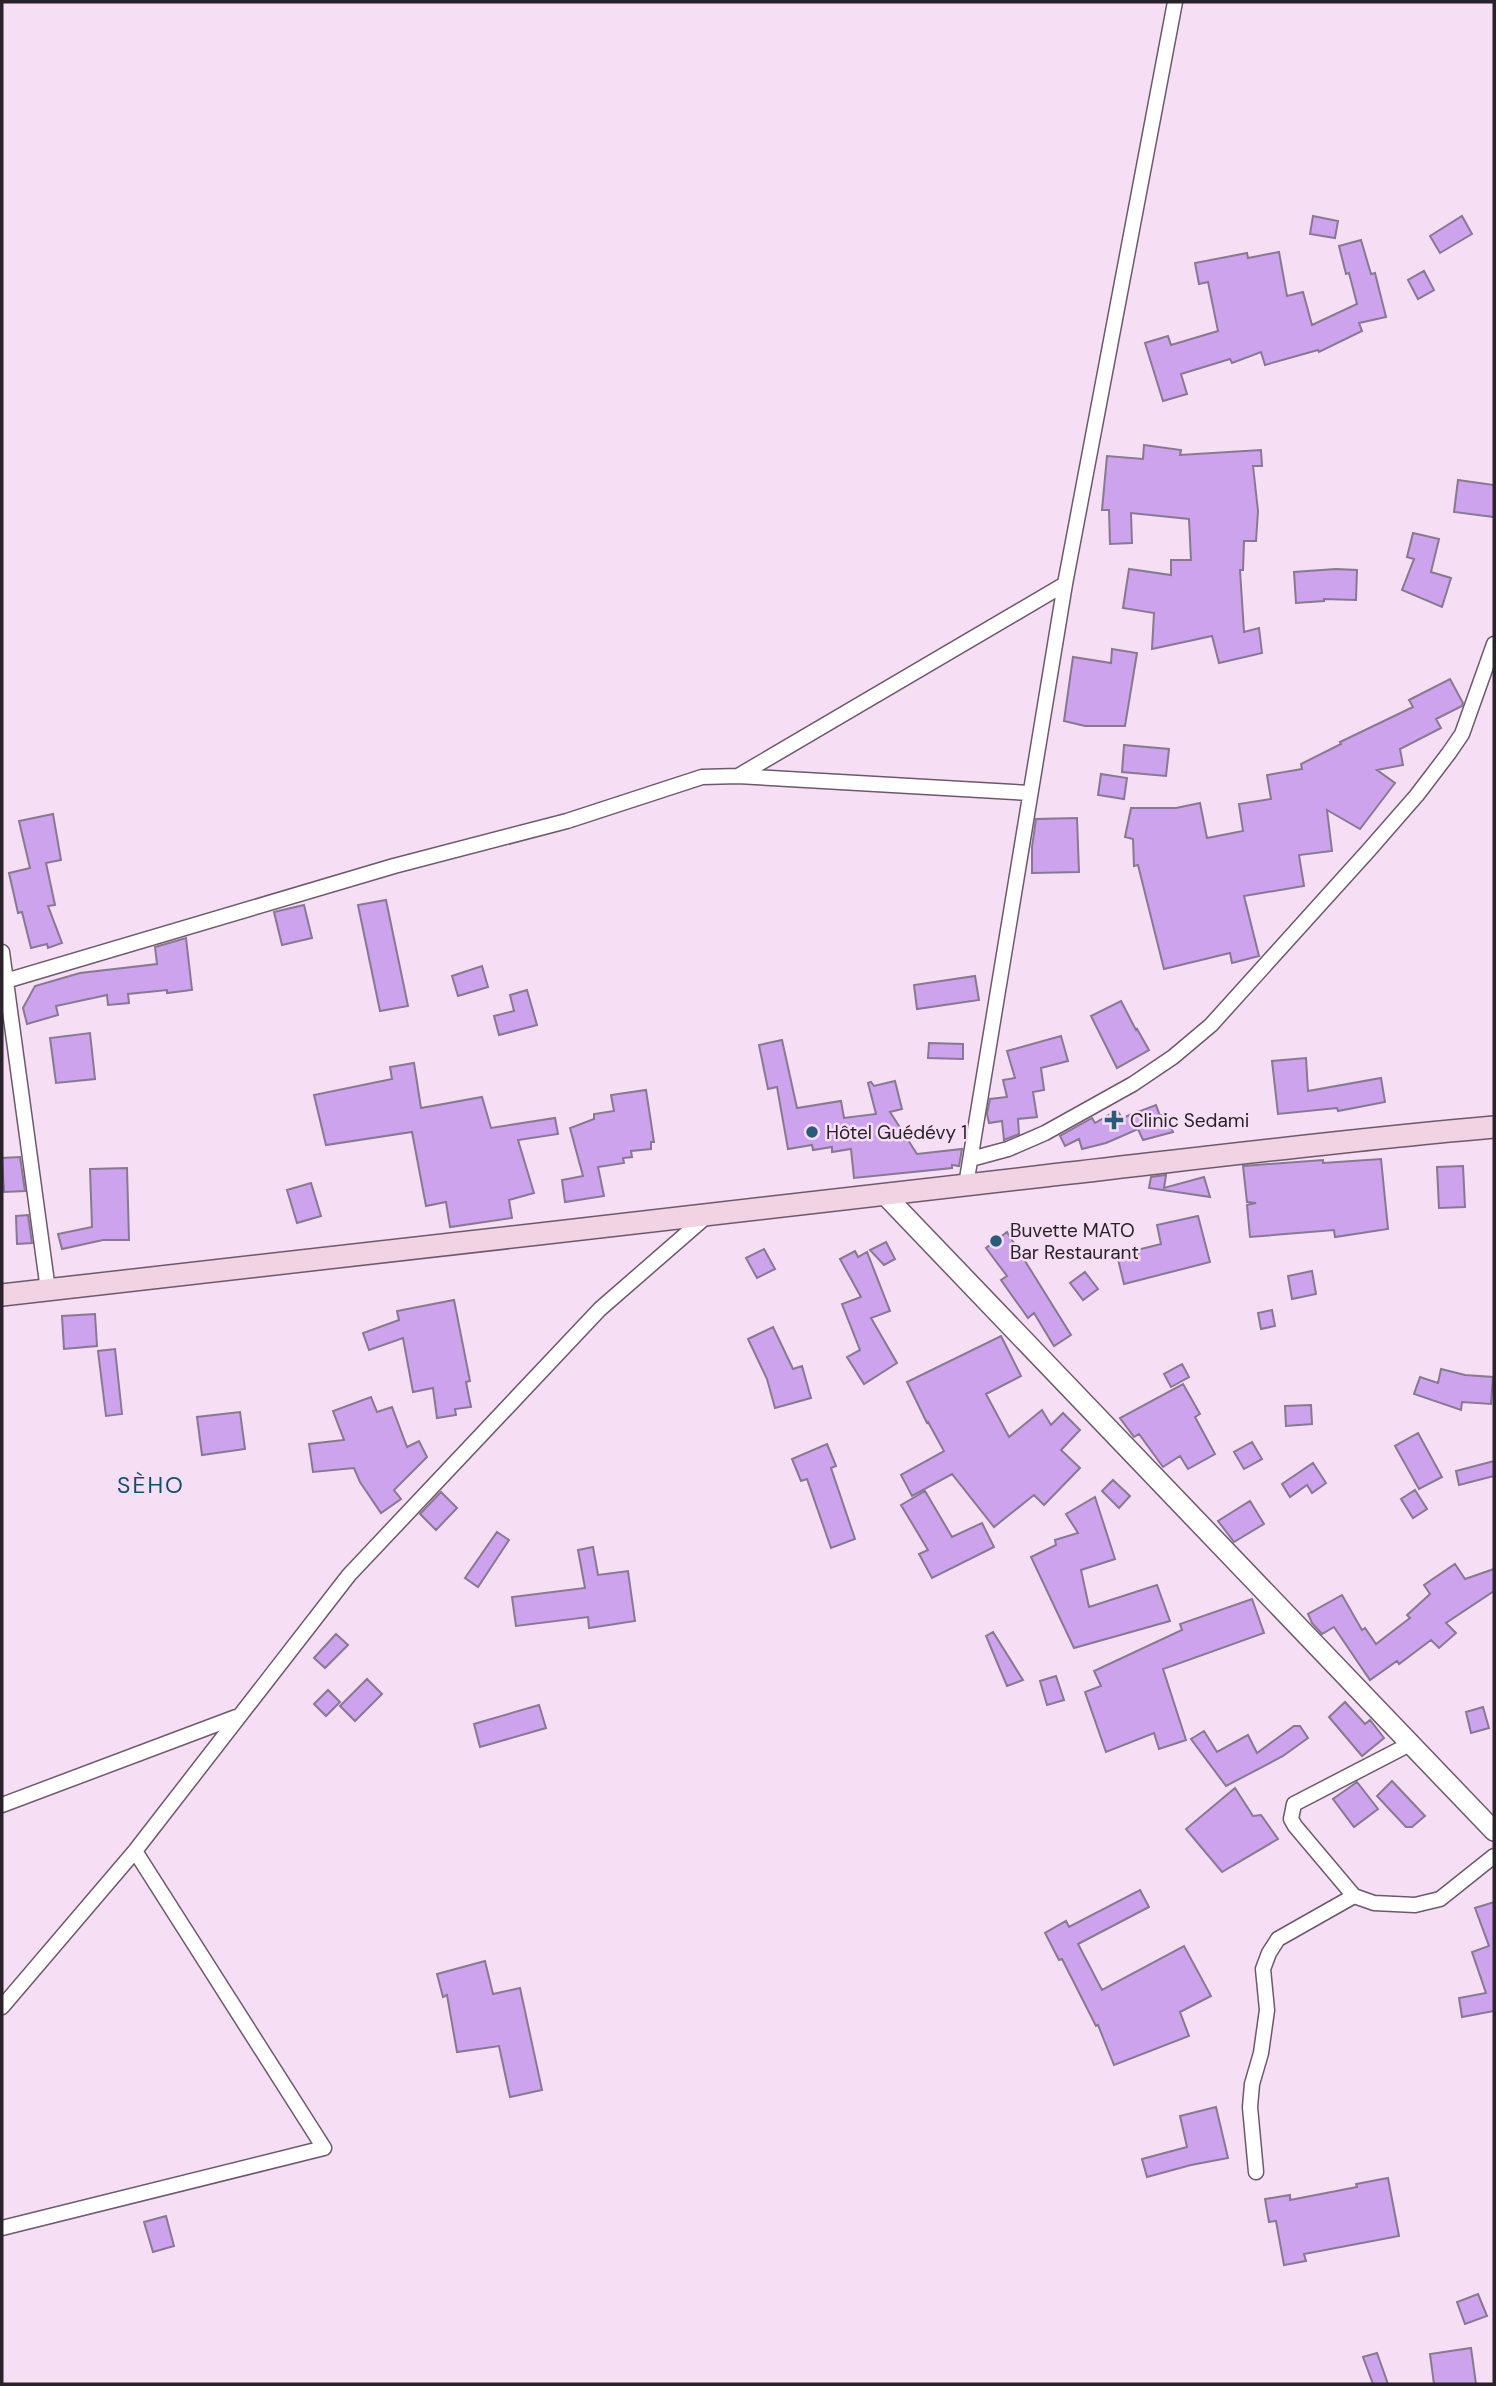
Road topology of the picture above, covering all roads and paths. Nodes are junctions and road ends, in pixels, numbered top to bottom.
1 (1175, 2) edge
2 (1065, 584) junction
3 (1494, 645) edge
4 (738, 776) junction
5 (1030, 793) junction
6 (2, 952) edge
7 (4, 982) edge
8 (1494, 1127) edge
9 (971, 1158) junction
10 (966, 1185) junction
11 (884, 1194) junction
12 (709, 1214) junction
13 (48, 1290) junction
14 (2, 1295) edge
15 (237, 1716) junction
16 (1410, 1744) junction
17 (2, 1805) edge
18 (1494, 1831) edge
19 (135, 1851) junction
20 (1494, 1856) edge
21 (1354, 1896) junction
22 (2, 2007) edge
23 (1256, 2172) dead end
24 (2, 2228) edge

1 - 2 street
2 - 4 street
2 - 5 street
3 - 9 street
4 - 5 street
4 - 7 street
5 - 9 street
6 - 7 street
7 - 13 street
8 - 10 main road
9 - 10 street
10 - 11 main road
11 - 12 main road
11 - 16 street
12 - 13 main road
12 - 15 street
13 - 14 main road
15 - 17 street
15 - 19 street
16 - 18 street
16 - 21 street
19 - 22 street
19 - 24 street
20 - 21 street
21 - 23 street

